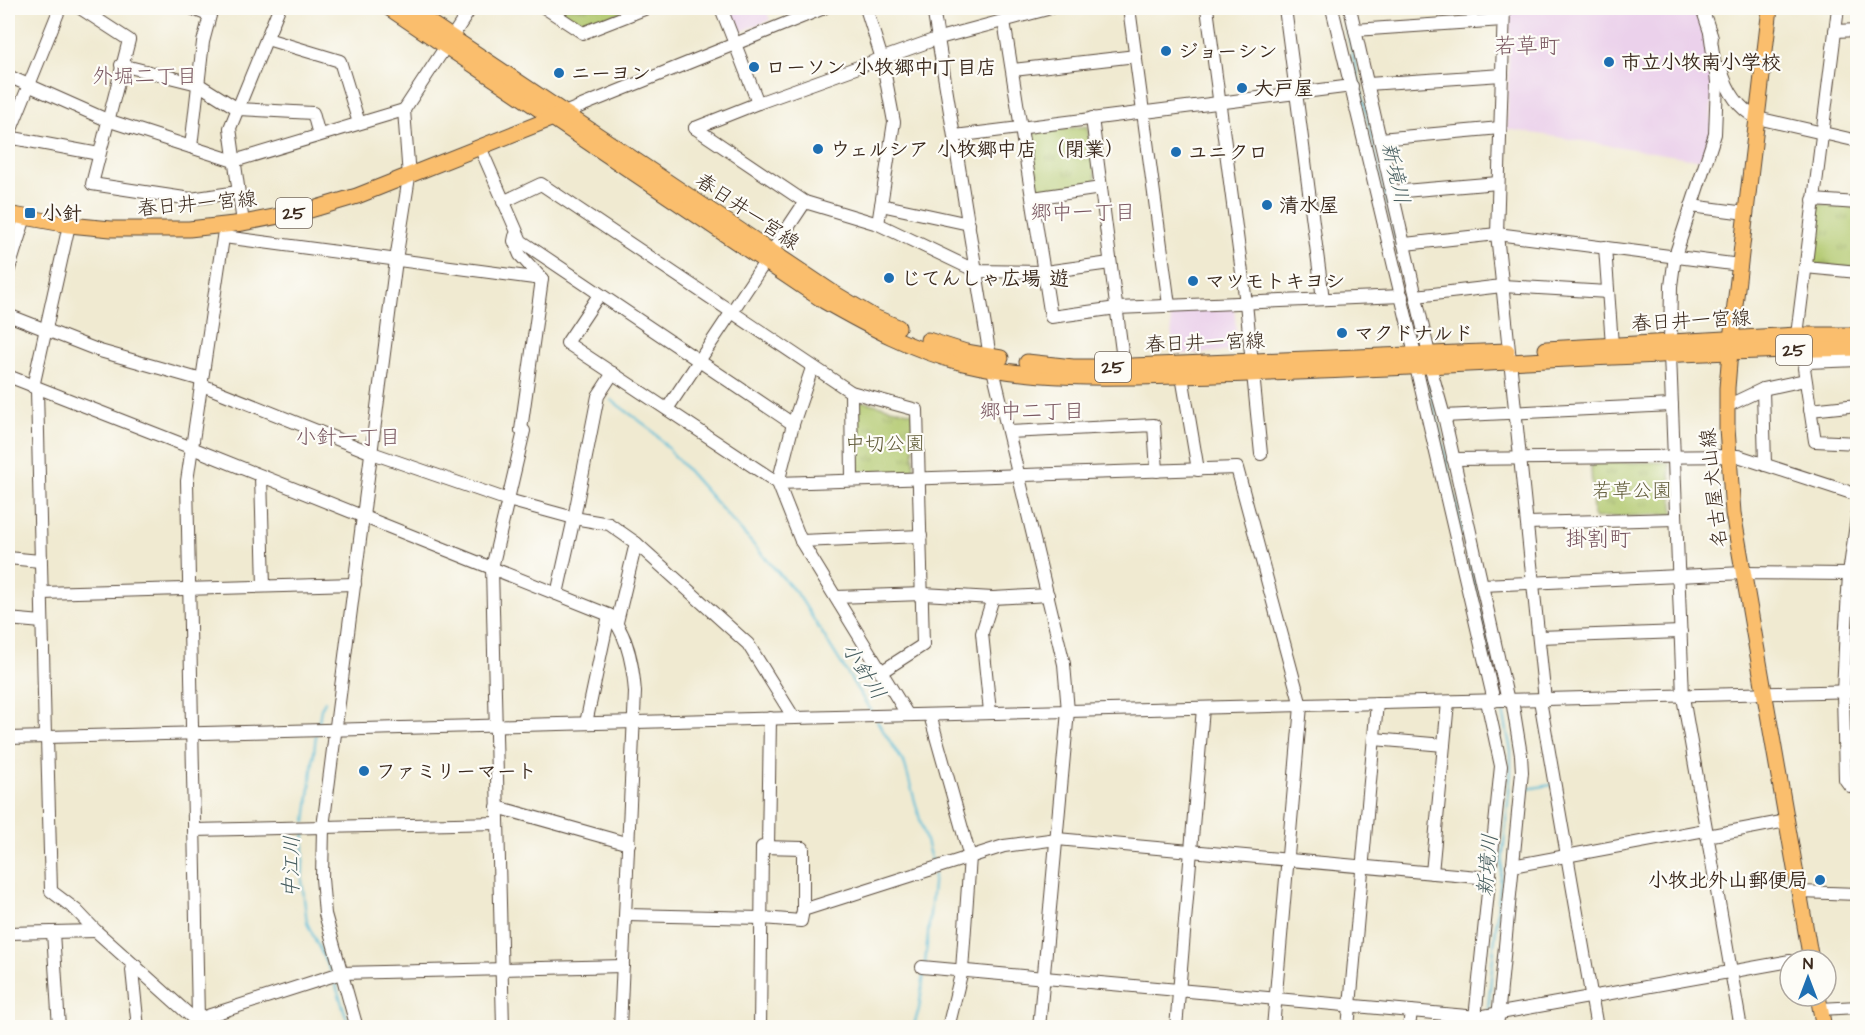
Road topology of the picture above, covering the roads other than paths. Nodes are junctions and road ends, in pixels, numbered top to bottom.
1 (60, 8) edge
2 (80, 8) edge
3 (192, 8) edge
4 (279, 8) edge
5 (389, 8) edge
6 (408, 8) edge
7 (471, 8) edge
8 (544, 8) edge
9 (647, 8) edge
10 (721, 8) edge
11 (824, 8) edge
12 (866, 8) edge
13 (933, 8) edge
14 (1051, 8) edge
15 (1130, 8) edge
16 (1207, 8) edge
17 (1285, 8) edge
18 (1332, 8) edge
19 (1350, 8) edge
20 (1702, 8) edge
21 (1770, 8) edge
22 (1838, 8) edge
23 (210, 11) edge
24 (1504, 14) edge
25 (1004, 21) junction
26 (1355, 30) junction
27 (1857, 30) edge
28 (1835, 31) junction
29 (1710, 32) junction
30 (939, 38) junction
31 (267, 39) junction
32 (448, 41) junction
33 (734, 43) junction
34 (1136, 56) junction
35 (882, 58) junction
36 (121, 65) junction
37 (1013, 70) junction
38 (1502, 75) junction
39 (8, 76) edge
40 (198, 84) junction
41 (1368, 84) junction
42 (27, 86) junction
43 (1352, 86) junction
44 (1296, 93) junction
45 (1717, 99) junction
46 (1736, 100) junction
47 (1219, 102) junction
48 (758, 103) junction
49 (238, 109) junction
50 (404, 110) junction
51 (1143, 112) junction
52 (558, 116) junction
53 (1092, 118) junction
54 (1757, 118) junction
55 (107, 120) junction
56 (359, 123) junction
57 (1022, 128) junction
58 (1500, 128) junction
59 (1822, 132) junction
60 (319, 135) junction
61 (955, 136) junction
62 (8, 137) edge
63 (1380, 139) junction
64 (1857, 141) edge
65 (191, 147) junction
66 (480, 147) junction
67 (99, 154) junction
68 (234, 161) junction
69 (409, 177) junction
70 (1498, 183) junction
71 (1101, 188) junction
72 (238, 192) junction
73 (1392, 192) junction
74 (1033, 198) junction
75 (1813, 200) junction
76 (503, 202) junction
77 (805, 202) junction
78 (1857, 203) edge
79 (881, 205) junction
80 (1691, 206) junction
81 (1746, 213) junction
82 (8, 214) edge
83 (25, 217) junction
84 (243, 223) junction
85 (878, 224) junction
86 (969, 224) junction
87 (69, 225) junction
88 (224, 231) junction
89 (516, 234) junction
90 (1497, 234) junction
91 (1405, 244) junction
92 (1605, 247) junction
93 (1675, 256) junction
94 (769, 257) junction
95 (396, 260) junction
96 (1110, 263) junction
97 (1740, 265) junction
98 (1805, 267) junction
99 (976, 271) junction
100 (8, 272) edge
101 (1045, 272) junction
102 (1857, 272) edge
103 (542, 279) junction
104 (1502, 286) junction
105 (1608, 292) junction
106 (599, 295) junction
107 (1402, 296) junction
108 (1416, 296) junction
109 (1323, 299) junction
110 (1246, 303) junction
111 (1169, 305) junction
112 (1117, 308) junction
113 (732, 314) junction
114 (8, 315) edge
115 (47, 330) junction
116 (1797, 335) junction
117 (1857, 335) edge
118 (1612, 345) junction
119 (1731, 345) junction
120 (1670, 348) junction
121 (1857, 348) edge
122 (1510, 356) junction
123 (1423, 360) junction
124 (1857, 360) edge
125 (699, 361) junction
126 (991, 362) junction
127 (1124, 367) junction
128 (812, 368) junction
129 (1252, 368) junction
130 (613, 373) junction
131 (8, 376) edge
132 (1182, 376) junction
133 (1805, 380) junction
134 (202, 383) junction
135 (35, 388) junction
136 (1763, 389) junction
137 (851, 392) junction
138 (1672, 405) junction
139 (1857, 405) edge
140 (1727, 406) junction
141 (667, 409) junction
142 (1809, 410) junction
143 (1515, 413) junction
144 (1444, 416) junction
145 (793, 424) junction
146 (1009, 432) junction
147 (1857, 443) edge
148 (192, 448) junction
149 (372, 453) junction
150 (1261, 454) dead end
151 (1728, 456) junction
152 (1675, 457) junction
153 (1520, 458) junction
154 (1453, 459) junction
155 (1765, 465) junction
156 (1198, 470) junction
157 (1157, 471) junction
158 (261, 476) junction
159 (1019, 476) junction
160 (920, 478) junction
161 (852, 480) junction
162 (778, 483) junction
163 (1857, 495) edge
164 (508, 500) junction
165 (1857, 510) edge
166 (364, 517) junction
167 (574, 518) junction
168 (1676, 519) junction
169 (1527, 523) junction
170 (921, 536) junction
171 (801, 541) junction
172 (636, 543) junction
173 (8, 558) edge
174 (40, 561) junction
175 (492, 568) junction
176 (1744, 573) junction
177 (1849, 574) junction
178 (1679, 576) junction
179 (1534, 582) junction
180 (355, 584) junction
181 (1482, 585) junction
182 (264, 586) junction
183 (189, 588) junction
184 (42, 593) junction
185 (557, 594) junction
186 (923, 594) junction
187 (1048, 595) junction
188 (836, 597) junction
189 (993, 597) junction
190 (8, 619) edge
191 (613, 619) junction
192 (42, 622) junction
193 (1852, 626) edge
194 (1681, 632) junction
195 (1539, 637) junction
196 (881, 672) junction
197 (1857, 691) edge
198 (1764, 693) junction
199 (1843, 693) junction
200 (1683, 697) junction
201 (1510, 700) junction
202 (1542, 700) junction
203 (1490, 701) junction
204 (1448, 702) junction
205 (1377, 704) junction
206 (1301, 706) junction
207 (1203, 708) junction
208 (1068, 711) junction
209 (990, 712) junction
210 (908, 714) junction
211 (930, 715) junction
212 (770, 718) junction
213 (794, 718) junction
214 (634, 722) junction
215 (586, 723) junction
216 (495, 726) junction
217 (323, 729) junction
218 (191, 733) junction
219 (1857, 734) edge
220 (1844, 735) junction
221 (46, 737) junction
222 (8, 738) edge
223 (1374, 739) junction
224 (1444, 745) junction
225 (1857, 786) edge
226 (497, 807) junction
227 (1787, 822) junction
228 (498, 824) junction
229 (319, 827) junction
230 (194, 830) junction
231 (1706, 833) junction
232 (1057, 838) junction
233 (629, 844) junction
234 (768, 847) junction
235 (1191, 850) junction
236 (1568, 855) junction
237 (970, 857) junction
238 (1287, 860) junction
239 (1362, 866) junction
240 (1512, 866) junction
241 (1432, 873) junction
242 (1489, 878) junction
243 (1800, 892) junction
244 (1857, 894) edge
245 (802, 910) junction
246 (626, 915) junction
247 (762, 918) junction
248 (96, 931) junction
249 (53, 932) junction
250 (8, 933) edge
251 (1809, 948) edge
252 (1778, 963) edge
253 (136, 966) junction
254 (623, 966) junction
255 (922, 967) dead end
256 (502, 968) junction
257 (962, 970) junction
258 (1731, 972) junction
259 (335, 975) junction
260 (1043, 978) junction
261 (1179, 990) junction
262 (1592, 997) junction
263 (1276, 999) junction
264 (1838, 1004) edge
265 (1350, 1006) junction
266 (1857, 1006) edge
267 (1820, 1008) edge
268 (1411, 1011) junction
269 (1496, 1014) junction
270 (1476, 1020) edge
271 (200, 1023) edge
272 (59, 1028) edge
273 (138, 1028) edge
274 (357, 1028) edge
275 (503, 1028) edge
276 (620, 1028) edge
277 (760, 1028) edge
278 (948, 1028) edge
279 (1039, 1028) edge
280 (1176, 1028) edge
281 (1273, 1028) edge
282 (1348, 1028) edge
283 (1409, 1028) edge
284 (1497, 1028) edge
285 (1597, 1028) edge
286 (1741, 1028) edge
287 (1824, 1028) edge

1 - 42 street
2 - 36 street
3 - 23 street
4 - 31 street
5 - 32 main road
6 - 32 main road
7 - 32 street
8 - 9 street
10 - 33 street
11 - 33 street
12 - 35 street
13 - 30 street
14 - 25 street
15 - 34 street
16 - 47 street
17 - 44 street
18 - 43 street
19 - 26 street
20 - 29 street
21 - 54 main road, 名古屋犬山線
22 - 28 street
23 - 40 street
24 - 26 street
24 - 38 street
25 - 30 street
25 - 37 street
26 - 41 street
27 - 28 street
28 - 59 street
29 - 45 street
29 - 46 street
30 - 35 street
30 - 61 street
31 - 49 street
31 - 56 street
32 - 50 street
32 - 52 main road
33 - 48 street
33 - 52 street
34 - 37 street
34 - 51 street
35 - 48 street
35 - 79 street
36 - 40 street
36 - 55 street
37 - 57 street
38 - 41 street
38 - 58 street
39 - 42 street
40 - 49 street
40 - 65 street
41 - 63 street
42 - 55 street
42 - 62 street
43 - 44 street
43 - 107 street
44 - 47 street
44 - 109 street
45 - 46 street
45 - 80 street
46 - 54 street
47 - 51 street
47 - 110 street
48 - 77 street
49 - 60 street
49 - 68 street
50 - 56 street
50 - 69 street
51 - 53 street
51 - 111 street
52 - 66 main road, 春日井一宮線 / 25
52 - 94 main road, 春日井一宮線 / 25
53 - 57 street
53 - 71 street
54 - 59 street
54 - 81 main road, 名古屋犬山線
55 - 65 street
55 - 67 street
56 - 60 street
57 - 61 street
57 - 74 street
58 - 63 street
58 - 70 street
59 - 64 street
59 - 75 street
60 - 68 street
61 - 86 street
62 - 67 street
63 - 73 street
65 - 68 street
66 - 69 main road, 春日井一宮線 / 25
66 - 76 street
67 - 72 street
68 - 72 street
69 - 84 main road, 春日井一宮線 / 25
69 - 95 street
70 - 73 street
70 - 90 street
71 - 74 street
71 - 96 street
72 - 84 street
73 - 91 street
74 - 101 street
75 - 78 street
75 - 98 street
76 - 89 street
76 - 113 street
77 - 85 street
77 - 94 street
79 - 85 street
79 - 86 street
80 - 81 street
80 - 93 street
81 - 97 main road, 名古屋犬山線
82 - 83 main road, 春日井一宮線 / 25
83 - 87 main road, 春日井一宮線 / 25
83 - 100 street
84 - 88 main road, 春日井一宮線 / 25
85 - 99 street
86 - 99 street
87 - 88 main road, 春日井一宮線 / 25
87 - 115 street
88 - 95 street
88 - 134 street
89 - 103 street
89 - 106 street
90 - 91 street
90 - 92 street
90 - 104 street
91 - 108 street
92 - 93 street
92 - 105 street
93 - 97 street
93 - 120 street
94 - 113 street
94 - 126 main road, 春日井一宮線 / 25
95 - 103 street
95 - 149 street
96 - 101 street
96 - 112 street
97 - 119 main road, 名古屋犬山線
98 - 102 street
98 - 116 street
99 - 101 street
99 - 126 street
101 - 112 street
103 - 164 street
104 - 105 street
104 - 108 street
104 - 122 street
105 - 118 street
106 - 125 street
106 - 130 street
107 - 109 street
107 - 123 street
108 - 123 street
109 - 110 street
110 - 111 street
110 - 129 street
111 - 112 street
112 - 127 street
113 - 125 street
113 - 128 street
114 - 115 street
115 - 134 street
115 - 135 street
116 - 117 main road, 春日井一宮線 / 25
116 - 119 main road, 春日井一宮線 / 25
118 - 120 main road, 春日井一宮線 / 25
118 - 122 main road, 春日井一宮線 / 25
119 - 120 main road, 春日井一宮線 / 25
119 - 121 main road, 春日井一宮線 / 25
119 - 140 main road, 名古屋犬山線
120 - 122 main road, 春日井一宮線 / 25
120 - 138 street
122 - 123 main road, 春日井一宮線 / 25
122 - 143 street
123 - 129 main road, 春日井一宮線 / 25
123 - 144 street
123 - 203 street
124 - 133 street
125 - 141 street
125 - 145 street
126 - 127 main road, 春日井一宮線 / 25
126 - 132 main road, 春日井一宮線 / 25
126 - 146 street
127 - 129 main road, 春日井一宮線 / 25
128 - 137 street
128 - 145 street
129 - 132 main road, 春日井一宮線 / 25
129 - 150 street
130 - 141 street
130 - 167 street
131 - 135 street
132 - 156 street
133 - 136 street
133 - 142 street
134 - 148 street
134 - 149 street
135 - 148 street
135 - 174 street
136 - 140 street
136 - 155 street
137 - 160 street
137 - 161 street
138 - 143 street
138 - 152 street
139 - 142 street
140 - 151 main road, 名古屋犬山線
141 - 162 street
142 - 147 street
143 - 144 street
143 - 153 street
144 - 154 street
145 - 162 street
146 - 157 street
146 - 159 street
148 - 158 street
148 - 183 street
149 - 164 street
149 - 166 street
151 - 152 street
151 - 155 street
151 - 176 main road, 名古屋犬山線
152 - 153 street
152 - 168 street
153 - 154 street
153 - 169 street
154 - 181 street
155 - 163 street
156 - 157 street
156 - 206 street
157 - 159 street
158 - 166 street
158 - 182 street
159 - 160 street
159 - 187 street
160 - 161 street
160 - 170 street
161 - 162 street
162 - 171 street
164 - 167 street
164 - 175 street
165 - 177 street
166 - 175 street
166 - 180 street
167 - 172 street
167 - 185 street
168 - 169 street
168 - 178 street
169 - 179 street
170 - 171 street
170 - 186 street
171 - 188 street
172 - 191 street
172 - 213 street
173 - 174 street
174 - 184 street
175 - 185 street
175 - 216 street
176 - 177 street
176 - 178 street
176 - 198 main road, 名古屋犬山線
177 - 193 street
178 - 179 street
178 - 194 street
179 - 181 street
179 - 195 street
180 - 182 street
180 - 217 street
181 - 201 street
182 - 183 street
183 - 184 street
183 - 218 street
184 - 192 street
185 - 191 street
186 - 188 street
186 - 189 street
186 - 196 street
187 - 189 street
187 - 208 street
188 - 196 street
189 - 209 street
190 - 192 street
191 - 214 street
191 - 215 street
192 - 221 street
193 - 199 street
194 - 195 street
194 - 200 street
195 - 202 street
196 - 210 street
197 - 199 street
198 - 199 street
198 - 200 street
198 - 227 main road, 名古屋犬山線
199 - 220 street
200 - 202 street
200 - 231 street
201 - 202 street
201 - 203 street
201 - 240 street
202 - 236 street
203 - 204 street
203 - 242 street
204 - 205 street
204 - 224 street
205 - 206 street
205 - 223 street
206 - 207 street
206 - 238 street
207 - 208 street
207 - 235 street
208 - 209 street
208 - 232 street
209 - 211 street
210 - 211 street
210 - 213 street
211 - 237 street
212 - 213 street
212 - 214 street
212 - 234 street
214 - 215 street
214 - 233 street
215 - 216 street
216 - 217 street
216 - 226 street
217 - 218 street
217 - 229 street
218 - 221 street
218 - 230 street
219 - 220 street
220 - 225 street
221 - 222 street
221 - 248 street
223 - 224 street
223 - 239 street
224 - 241 street
226 - 228 street
226 - 233 street
227 - 231 street
227 - 243 main road, 名古屋犬山線
228 - 229 street
228 - 256 street
229 - 230 street
229 - 259 street
230 - 271 street
231 - 236 street
231 - 258 street
232 - 235 street
232 - 237 street
232 - 260 street
233 - 246 street
234 - 245 street
234 - 247 street
235 - 238 street
235 - 261 street
236 - 240 street
236 - 262 street
237 - 245 street
237 - 257 street
238 - 239 street
238 - 263 street
239 - 241 street
239 - 265 street
240 - 269 street
241 - 242 street
242 - 270 street
243 - 244 street
243 - 251 main road, 名古屋犬山線
245 - 247 street
246 - 247 street
246 - 254 street
247 - 277 street
248 - 249 street
248 - 253 street
249 - 250 street
249 - 272 street
252 - 258 street
253 - 271 street
253 - 273 street
254 - 256 street
254 - 276 street
255 - 257 street
256 - 259 street
256 - 275 street
257 - 260 street
257 - 278 street
258 - 262 street
258 - 286 street
259 - 271 street
259 - 274 street
260 - 261 street
260 - 279 street
261 - 263 street
261 - 280 street
262 - 269 street
262 - 285 street
263 - 265 street
263 - 281 street
264 - 266 street
265 - 268 street
265 - 282 street
267 - 287 main road
268 - 270 street
268 - 283 street
269 - 270 street
269 - 284 street

